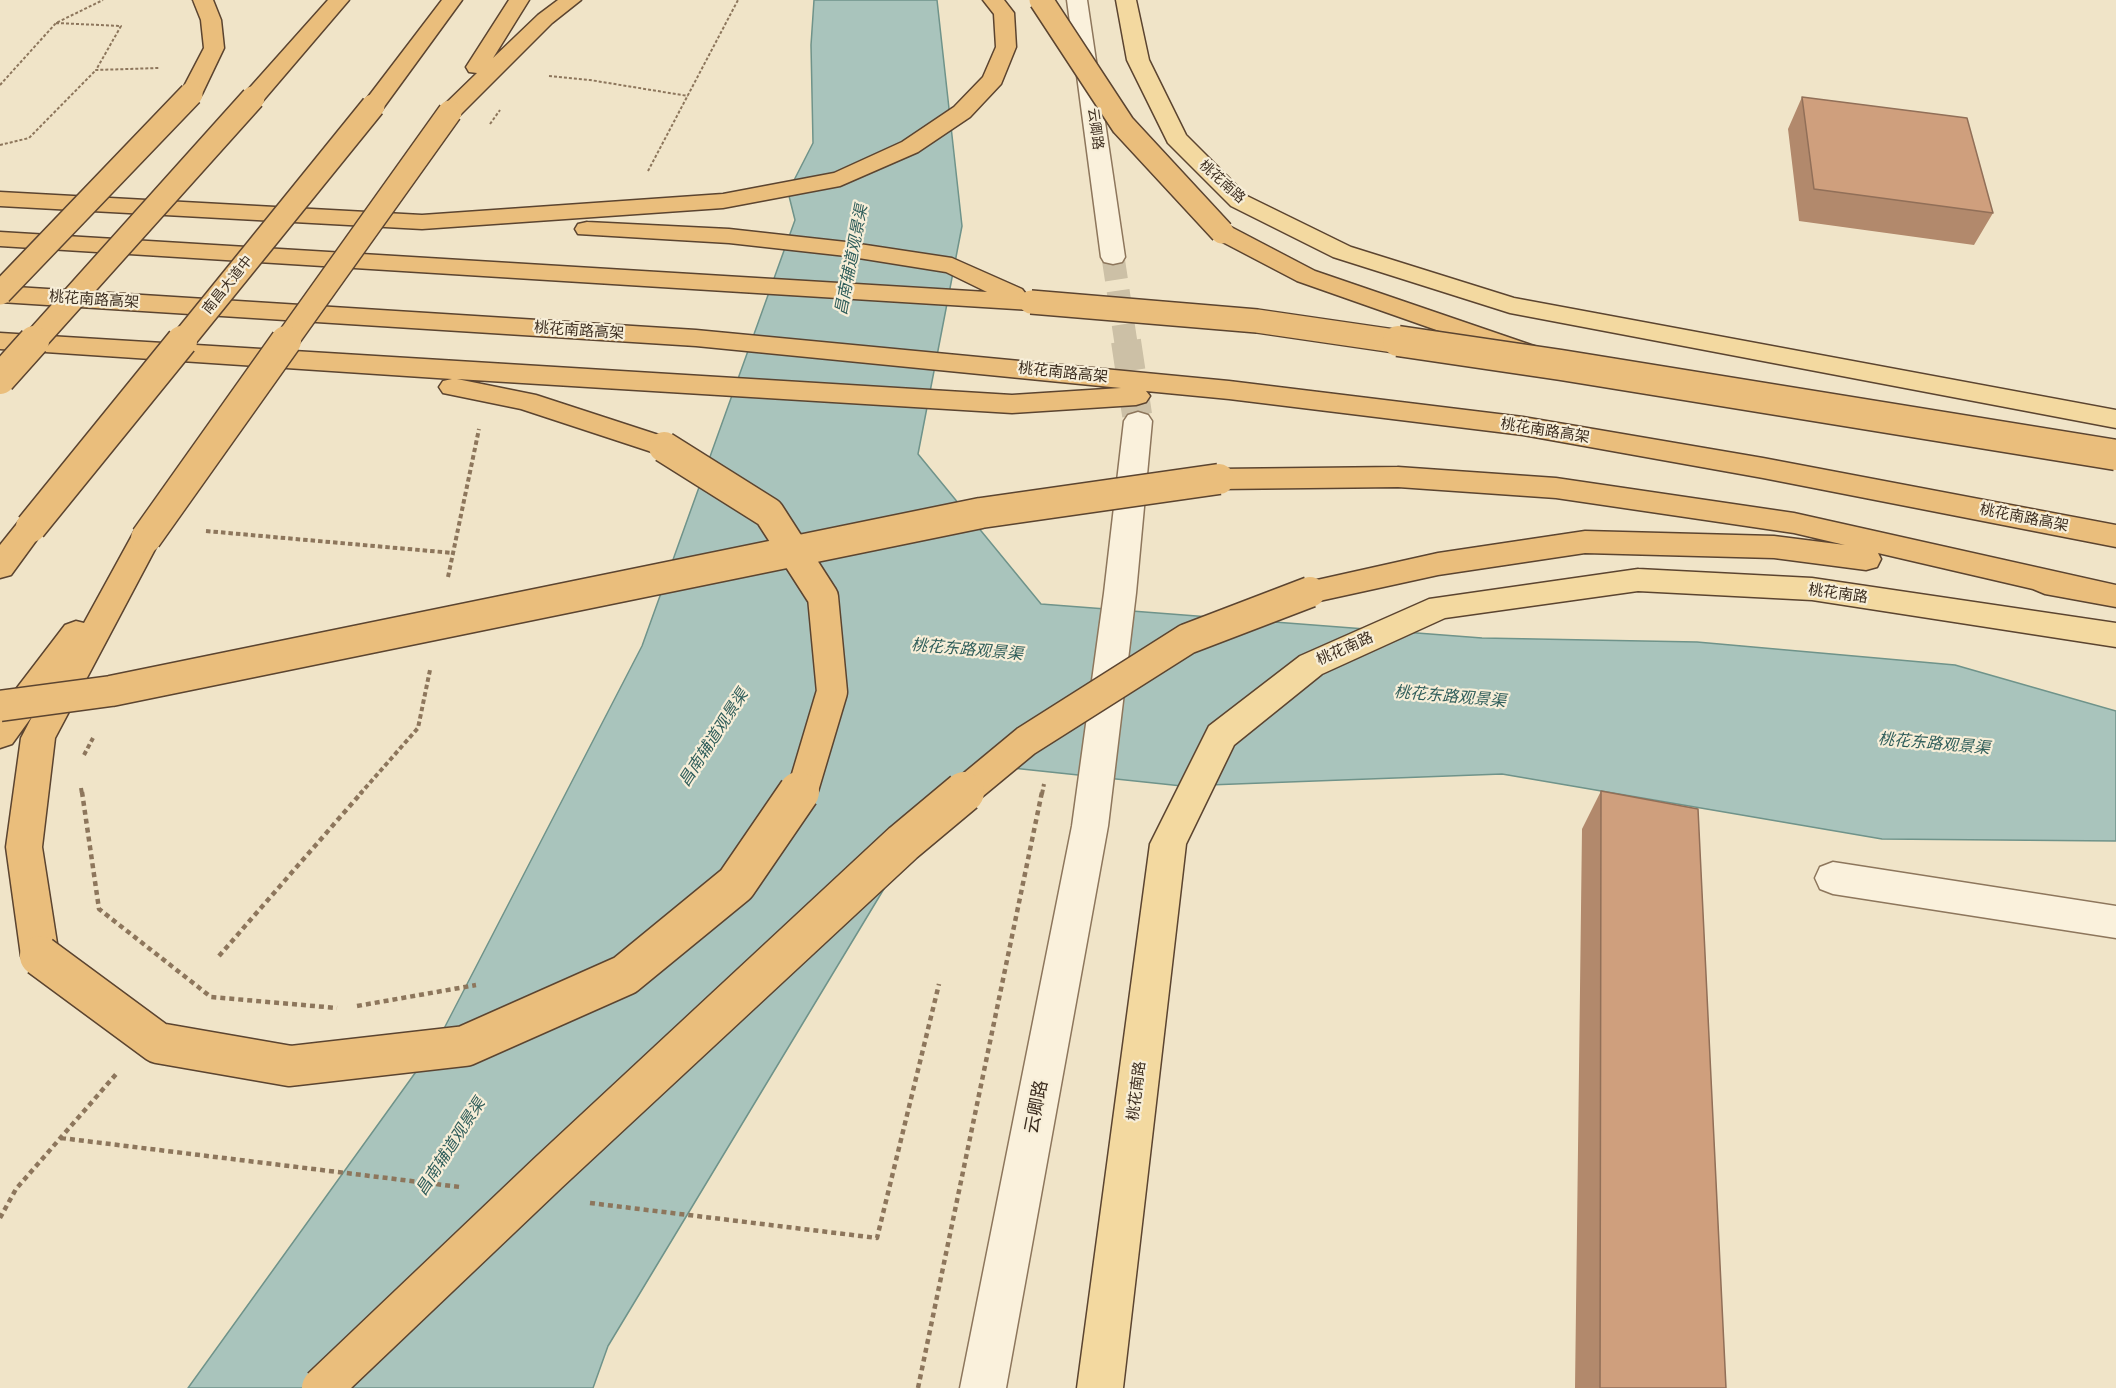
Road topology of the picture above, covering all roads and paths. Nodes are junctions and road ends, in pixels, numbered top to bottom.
1 (103, 0) edge
2 (203, 0) edge
3 (339, 0) edge
4 (452, 0) edge
5 (519, 0) edge
6 (571, 0) edge
7 (738, 0) edge
8 (993, 0) edge
9 (1041, 0) edge
10 (1077, 0) edge
11 (1126, 0) edge
12 (56, 23) junction
13 (167, 67) dead end
14 (96, 70) junction
15 (549, 76) dead end
16 (0, 84) edge
17 (688, 96) junction
18 (450, 112) junction
19 (0, 145) edge
20 (643, 179) dead end
21 (0, 199) edge
22 (422, 222) junction
23 (0, 239) edge
24 (1113, 257) tunnel mouth
25 (0, 294) edge
26 (1031, 302) junction
27 (0, 340) edge
28 (205, 352) junction
29 (1561, 365) junction
30 (0, 379) edge
31 (1229, 390) junction
32 (2116, 419) edge
33 (1138, 421) tunnel mouth
34 (481, 423) dead end
35 (2116, 455) edge
36 (203, 530) dead end
37 (2116, 536) edge
38 (146, 538) junction
39 (453, 553) junction
40 (0, 567) edge
41 (2068, 586) junction
42 (446, 588) dead end
43 (2116, 596) edge
44 (2116, 635) edge
45 (430, 669) dead end
46 (0, 706) edge
47 (98, 727) dead end
48 (0, 735) edge
49 (83, 758) dead end
50 (80, 780) dead end
51 (1035, 825) dead end
52 (1833, 878) dead end
53 (2116, 922) edge
54 (219, 956) dead end
55 (480, 984) dead end
56 (939, 984) dead end
57 (352, 1007) dead end
58 (340, 1009) dead end
59 (123, 1066) dead end
60 (61, 1138) junction
61 (466, 1188) dead end
62 (585, 1203) dead end
63 (0, 1218) edge
64 (322, 1388) edge
65 (918, 1388) edge
66 (983, 1388) edge
67 (1100, 1388) edge

1 - 12 path
2 - 25 highway, bridge
3 - 30 highway, bridge
4 - 40 highway, 南昌大道中, bridge
5 - 18 highway
6 - 18 highway
7 - 17 path
8 - 22 highway
9 - 29 highway, bridge
10 - 24 street, 云卿路
11 - 32 main road, 桃花南路
12 - 14 path
12 - 16 path
13 - 14 path
14 - 19 path
15 - 17 path
17 - 20 path
18 - 38 highway, bridge
21 - 22 highway
22 - 26 highway
23 - 26 highway
25 - 31 highway, 桃花南路高架
26 - 29 highway, bridge
27 - 28 highway
28 - 31 highway
28 - 38 highway, bridge
29 - 35 highway, bridge
31 - 37 highway, 桃花南路高架
33 - 66 street, 云卿路
34 - 39 path
36 - 39 path
38 - 48 highway
39 - 42 path
41 - 43 highway
41 - 46 highway, bridge
41 - 64 highway, bridge
44 - 67 main road, 桃花南路
45 - 54 path
47 - 49 path
50 - 58 path
51 - 65 path
52 - 53 street
55 - 57 path
56 - 62 path
59 - 60 path
60 - 61 path
60 - 63 path

